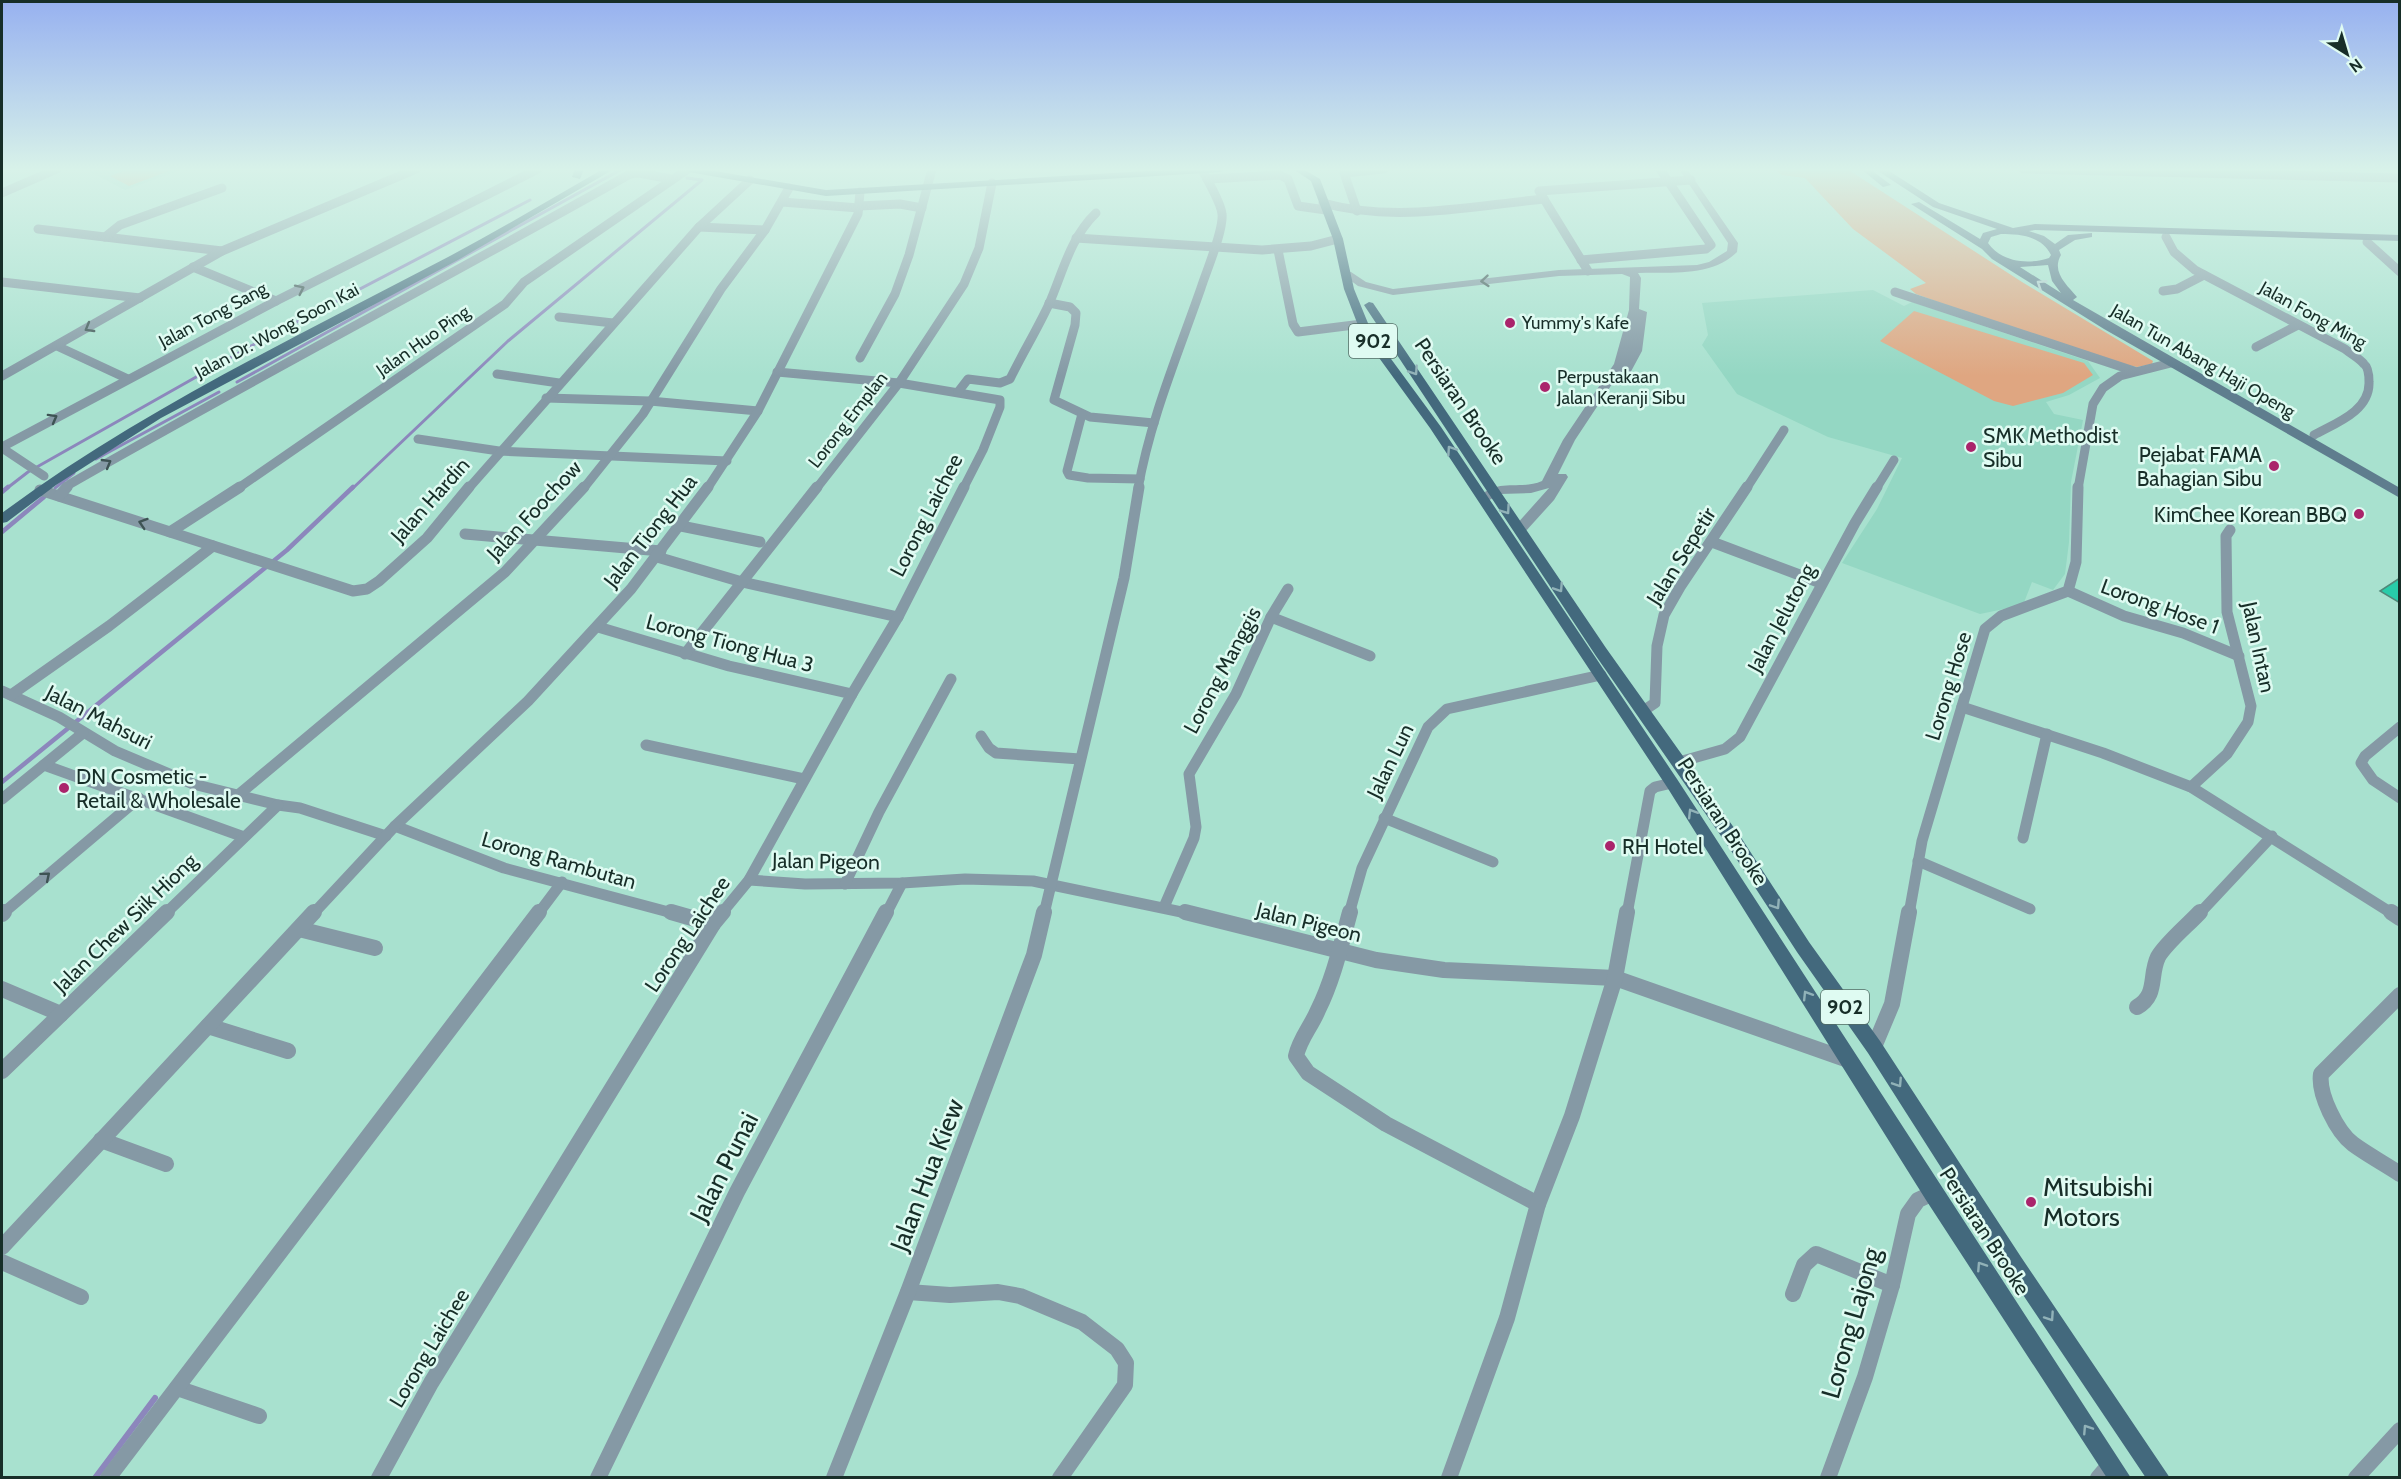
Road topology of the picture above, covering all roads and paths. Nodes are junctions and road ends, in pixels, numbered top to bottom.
1 (114, 238) edge
2 (253, 238) edge
3 (401, 238) edge
4 (473, 238) edge
5 (488, 238) edge
6 (515, 238) edge
7 (586, 238) edge
8 (689, 238) edge
9 (759, 238) edge
10 (846, 238) edge
11 (913, 238) edge
12 (981, 238) edge
13 (1076, 238) joint
14 (1217, 238) edge
15 (1567, 238) edge
16 (1708, 238) edge
17 (1730, 238) edge
18 (1969, 238) edge
19 (1985, 238) edge
20 (2036, 238) edge
21 (2071, 238) edge
22 (2166, 238) edge
23 (2207, 238) edge
24 (1338, 239) joint
25 (2367, 242) junction
26 (2400, 244) edge
27 (1215, 247) junction
28 (1278, 250) junction
29 (222, 251) junction
30 (1989, 251) junction
31 (2054, 254) junction
32 (1581, 260) junction
33 (194, 267) junction
34 (1588, 271) junction
35 (1624, 271) junction
36 (1645, 271) junction
37 (2400, 272) edge
38 (1347, 274) junction
39 (2204, 275) junction
40 (2, 282) edge
41 (2163, 291) dead end
42 (1393, 292) junction
43 (1895, 292) dead end
44 (140, 298) junction
45 (276, 301) junction
46 (1049, 303) junction
47 (1369, 305) joint
48 (559, 317) dead end
49 (613, 323) junction
50 (1362, 324) junction
51 (2298, 324) junction
52 (1639, 332) junction
53 (57, 346) junction
54 (1624, 346) junction
55 (2256, 347) dead end
56 (860, 358) dead end
57 (2170, 363) junction
58 (2134, 371) junction
59 (777, 372) junction
60 (497, 374) dead end
61 (2, 376) edge
62 (128, 379) junction
63 (219, 382) junction
64 (559, 383) junction
65 (899, 383) junction
66 (235, 390) junction
67 (958, 392) junction
68 (546, 398) junction
69 (650, 401) junction
70 (758, 411) junction
71 (1082, 414) junction
72 (1154, 423) junction
73 (1785, 430) dead end
74 (2314, 435) junction
75 (418, 439) dead end
76 (2, 448) edge
77 (499, 451) junction
78 (610, 456) junction
79 (1894, 460) dead end
80 (727, 461) junction
81 (41, 476) junction
82 (1140, 479) junction
83 (2400, 483) edge
84 (40, 490) junction
85 (1530, 491) junction
86 (2400, 494) edge
87 (1489, 495) junction
88 (59, 496) junction
89 (1545, 502) junction
90 (2, 506) edge
91 (2, 519) edge
92 (681, 526) junction
93 (1520, 529) junction
94 (2230, 530) dead end
95 (170, 532) junction
96 (465, 534) dead end
97 (537, 540) junction
98 (759, 542) dead end
99 (1712, 542) junction
100 (213, 546) junction
101 (659, 554) junction
102 (742, 582) junction
103 (1821, 584) junction
104 (1288, 589) dead end
105 (2068, 591) junction
106 (898, 617) junction
107 (1271, 617) junction
108 (598, 627) junction
109 (685, 654) junction
110 (1370, 656) dead end
111 (2239, 656) junction
112 (1601, 675) junction
113 (951, 679) dead end
114 (4, 693) edge
115 (852, 694) junction
116 (1962, 706) junction
117 (1643, 711) junction
118 (2400, 727) edge
119 (79, 730) junction
120 (2047, 734) junction
121 (981, 736) dead end
122 (646, 745) dead end
123 (1080, 759) junction
124 (1679, 762) junction
125 (44, 765) junction
126 (804, 778) junction
127 (1672, 783) junction
128 (2191, 787) junction
129 (237, 796) junction
130 (139, 798) junction
131 (2400, 798) edge
132 (2, 799) edge
133 (278, 805) junction
134 (1384, 818) junction
135 (391, 831) junction
136 (2272, 836) junction
137 (244, 837) junction
138 (2023, 838) dead end
139 (1918, 861) junction
140 (1493, 862) dead end
141 (749, 880) junction
142 (562, 882) junction
143 (902, 883) junction
144 (845, 884) junction
145 (1051, 884) junction
146 (1164, 907) junction
147 (2030, 909) dead end
148 (2, 914) edge
149 (2400, 918) edge
150 (713, 924) junction
151 (299, 929) junction
152 (375, 948) dead end
153 (1339, 952) junction
154 (1615, 978) junction
155 (2, 989) edge
156 (2400, 995) edge
157 (2137, 1007) dead end
158 (61, 1014) junction
159 (208, 1026) junction
160 (1874, 1047) junction
161 (288, 1051) dead end
162 (1849, 1060) junction
163 (2, 1071) edge
164 (101, 1140) junction
165 (166, 1164) dead end
166 (2400, 1174) edge
167 (1933, 1194) junction
168 (1538, 1204) junction
169 (2, 1247) edge
170 (2, 1262) edge
171 (1892, 1285) junction
172 (908, 1292) junction
173 (1793, 1294) dead end
174 (81, 1297) dead end
175 (177, 1388) junction
176 (259, 1416) dead end
177 (2400, 1430) edge
178 (2115, 1471) edge
179 (108, 1478) edge
180 (379, 1478) edge
181 (598, 1478) edge
182 (834, 1478) edge
183 (1060, 1478) edge
184 (1449, 1478) edge
185 (1828, 1478) edge
186 (2098, 1478) edge
187 (2159, 1478) edge
188 (2356, 1478) edge

1 - 29 street
2 - 29 street
45 -> 3 street, Jalan Tong Sang
4 - 81 main road, Jalan Dr. Wong Soon Kai
5 - 63 main road, Jalan Dr. Wong Soon Kai
6 - 66 street
7 - 95 street, Jalan Huo Ping
8 - 49 street, Jalan Hardin
9 - 69 street, Jalan Foochow
10 - 59 street, Jalan Tiong Hua
11 - 56 street
12 - 65 street, Lorong Emplan
13 - 27 street
13 - 46 street
14 - 27 street, Jalan Hua Kiew
15 - 32 street
16 - 32 street
17 - 36 street
18 - 30 main road, Jalan Tun Abang Haji Openg
19 - 30 main road
20 - 31 main road
21 - 31 main road
22 - 39 street, Jalan Fong Ming
23 - 25 main road
24 - 28 street
24 - 38 main road, Persiaran Brooke / 902
25 - 26 main road
25 - 37 street
27 - 28 street
27 - 72 street, Jalan Hua Kiew
28 - 50 street
29 - 33 street
30 - 31 main road
57 -> 30 main road, Jalan Tun Abang Haji Openg
31 - 74 main road, Jalan Tun Abang Haji Openg
32 - 34 street
33 - 44 street
33 - 45 street
34 - 35 street
34 -> 42 street
35 - 36 street
35 - 54 street
36 - 52 street
38 - 42 street
38 - 50 main road, Persiaran Brooke / 902
39 - 41 street
39 - 51 street, Jalan Fong Ming
40 - 44 street
42 - 47 street
43 - 58 street
44 -> 53 street
45 - 62 street, Jalan Tong Sang
46 - 67 street
46 - 71 street
47 -> 87 main road, Persiaran Brooke / 902
48 - 49 street
49 - 64 street, Jalan Hardin
87 -> 50 main road, Persiaran Brooke / 902
51 - 55 street
51 - 74 street, Jalan Fong Ming
52 - 54 street
52 - 89 street
53 - 61 street
53 - 62 street
54 - 85 street
57 - 58 street
57 - 86 main road, Jalan Tun Abang Haji Openg
58 - 105 street
59 - 65 street
59 - 70 street, Jalan Tiong Hua
60 - 64 street
76 -> 62 street, Jalan Tong Sang
63 - 66 street
63 - 84 main road, Jalan Dr. Wong Soon Kai
64 - 68 street, Jalan Hardin
65 - 67 street
65 - 102 street, Lorong Emplan
88 -> 66 street
67 - 106 street, Lorong Laichee
68 - 69 street
68 - 77 street, Jalan Hardin
69 - 70 street
69 - 78 street, Jalan Foochow
70 - 80 street, Jalan Tiong Hua
71 - 72 street
71 - 82 street
72 - 82 street, Jalan Hua Kiew
73 - 99 street, Jalan Sepetir
74 - 83 main road, Jalan Tun Abang Haji Openg
75 - 77 street
76 - 81 street
77 - 78 street
77 - 100 street, Jalan Hardin
78 - 80 street
78 - 97 street, Jalan Foochow
79 - 103 street, Jalan Jelutong
80 - 92 street, Jalan Tiong Hua
81 - 90 main road, Jalan Dr. Wong Soon Kai
82 - 123 street, Jalan Hua Kiew
84 - 88 street, Jalan Hardin
84 - 91 main road, Jalan Dr. Wong Soon Kai
85 - 87 street
85 - 89 street
87 -> 93 main road, Persiaran Brooke / 902
87 - 112 main road, Persiaran Brooke / 902
95 -> 88 street, Jalan Hardin
89 - 93 street
92 - 98 street
92 - 101 street, Jalan Tiong Hua
93 -> 117 main road, Persiaran Brooke / 902
94 - 111 street, Jalan Intan
95 - 100 street, Jalan Hardin
96 - 97 street
97 - 101 street
97 - 129 street, Jalan Foochow
99 - 103 street
99 - 117 street, Jalan Sepetir
100 - 114 street
101 - 102 street
101 - 108 street, Jalan Tiong Hua
102 - 106 street
102 - 109 street, Lorong Emplan
103 - 124 street, Jalan Jelutong
104 - 107 street, Lorong Manggis
105 - 111 street, Lorong Hose 1
105 - 116 street, Lorong Hose
106 - 115 street, Lorong Laichee
107 - 110 street
107 - 146 street, Lorong Manggis
108 - 109 street, Lorong Tiong Hua 3
108 - 135 street, Jalan Tiong Hua
109 - 115 street, Lorong Tiong Hua 3
111 - 128 street, Jalan Intan
112 - 127 main road, Persiaran Brooke / 902
112 - 134 street, Jalan Lun
113 - 144 street
114 - 119 street, Jalan Mahsuri
115 - 126 street, Lorong Laichee
116 - 120 street
116 - 139 street, Lorong Hose
117 - 124 main road, Persiaran Brooke / 902
118 - 131 street
119 - 125 street
119 - 129 street, Jalan Mahsuri
120 - 128 street
120 - 138 street
121 - 123 street
122 - 126 street
123 - 145 street, Jalan Hua Kiew
124 -> 160 main road, Persiaran Brooke / 902
125 - 130 street
125 - 132 street
126 - 141 street, Lorong Laichee
127 - 154 street
162 -> 127 main road, Persiaran Brooke / 902
128 - 136 street
129 - 133 street, Jalan Mahsuri
130 - 137 street
148 -> 130 street
133 - 135 street, Jalan Mahsuri
133 - 137 street, Jalan Chew Siik Hiong
134 - 140 street
134 - 153 street, Jalan Lun
135 - 142 street, Lorong Rambutan
135 - 151 street, Jalan Tiong Hua
136 - 149 street
136 - 157 street
137 - 158 street, Jalan Chew Siik Hiong
139 - 147 street
139 - 160 street, Lorong Hose
141 - 144 street, Jalan Pigeon
141 - 150 street, Lorong Laichee
142 - 150 street, Lorong Rambutan
142 - 175 street
143 - 144 street, Jalan Pigeon
143 - 145 street, Jalan Pigeon
143 - 181 street, Jalan Punai
145 - 146 street, Jalan Pigeon
145 - 172 street, Jalan Hua Kiew
146 - 153 street, Jalan Pigeon
150 - 180 street, Lorong Laichee
151 - 152 street
151 - 159 street, Jalan Tiong Hua
153 - 154 street, Jalan Pigeon
153 - 168 street, Jalan Lun
154 - 162 street, Jalan Pigeon
154 - 168 street
155 - 158 street
156 - 166 street
158 - 163 street, Jalan Chew Siik Hiong
159 - 161 street
159 - 164 street, Jalan Tiong Hua
160 -> 187 main road, Persiaran Brooke / 902
162 - 167 main road, Persiaran Brooke / 902
164 - 165 street
164 - 169 street, Jalan Tiong Hua
167 - 171 street, Lorong Lajong
178 -> 167 main road, Persiaran Brooke / 902
168 - 184 street
170 - 174 street
171 - 173 street
171 - 185 street, Lorong Lajong
172 - 182 street, Jalan Hua Kiew
172 - 183 street
175 - 176 street
175 - 179 street
177 - 188 street
178 - 186 street

